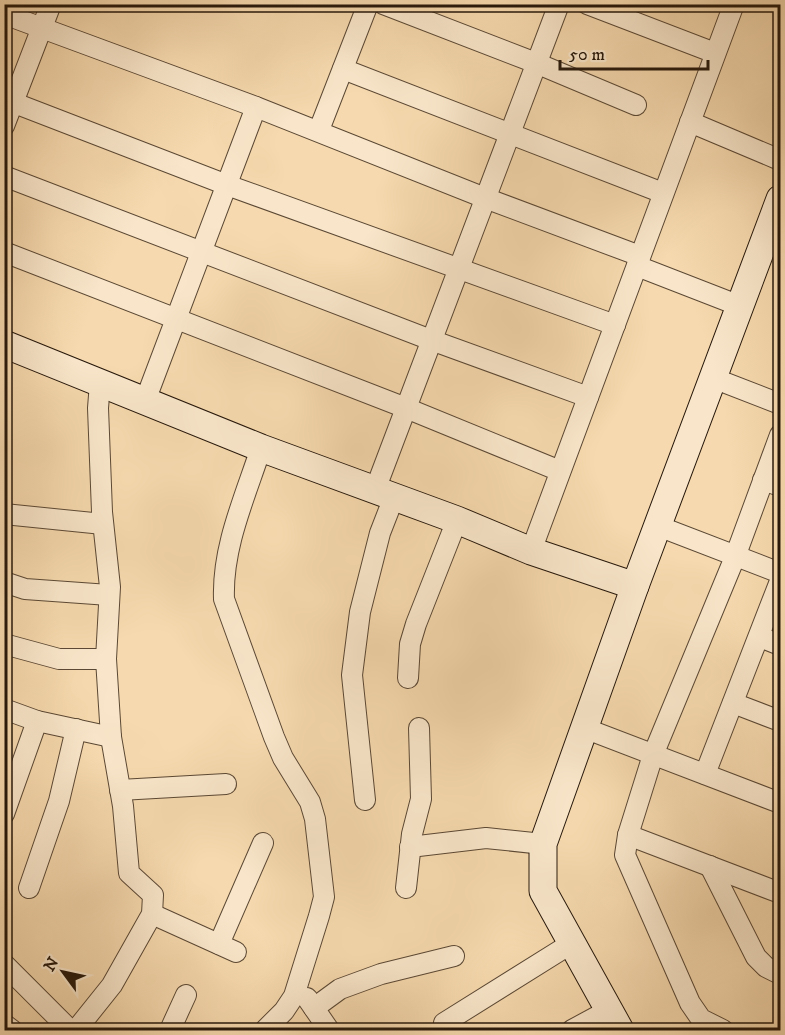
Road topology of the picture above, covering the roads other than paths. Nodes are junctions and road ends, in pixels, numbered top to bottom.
1 (51, 4) edge
2 (368, 4) edge
3 (383, 4) edge
4 (559, 4) edge
5 (587, 4) edge
6 (734, 4) edge
7 (4, 14) edge
8 (41, 29) junction
9 (715, 54) junction
10 (537, 63) junction
11 (343, 69) junction
12 (9, 100) edge
13 (636, 105) dead end
14 (256, 107) junction
15 (690, 122) junction
16 (4, 126) edge
17 (318, 130) junction
18 (510, 134) junction
19 (780, 160) edge
20 (4, 176) edge
21 (227, 185) junction
22 (663, 194) junction
23 (486, 198) junction
24 (780, 199) edge
25 (202, 251) junction
26 (4, 252) edge
27 (639, 261) junction
28 (458, 269) junction
29 (740, 306) junction
30 (176, 320) junction
31 (615, 325) junction
32 (431, 340) junction
33 (4, 344) edge
34 (713, 378) junction
35 (100, 383) junction
36 (588, 397) junction
37 (146, 401) junction
38 (780, 404) edge
39 (406, 408) junction
40 (780, 435) edge
41 (261, 448) junction
42 (561, 471) junction
43 (772, 483) edge
44 (384, 493) junction
45 (4, 513) edge
46 (457, 520) junction
47 (103, 524) junction
48 (658, 526) junction
49 (531, 550) junction
50 (735, 556) junction
51 (780, 573) edge
52 (780, 581) edge
53 (4, 582) edge
54 (635, 586) junction
55 (109, 596) junction
56 (759, 637) junction
57 (4, 644) edge
58 (780, 645) edge
59 (106, 659) junction
60 (408, 678) dead end
61 (733, 703) junction
62 (4, 709) edge
63 (36, 721) junction
64 (780, 721) edge
65 (419, 728) dead end
66 (584, 728) junction
67 (76, 729) junction
68 (111, 737) junction
69 (653, 755) junction
70 (705, 774) junction
71 (226, 784) dead end
72 (120, 790) junction
73 (365, 800) dead end
74 (780, 803) edge
75 (4, 814) edge
76 (628, 835) junction
77 (263, 843) dead end
78 (543, 844) junction
79 (410, 847) junction
80 (710, 866) junction
81 (29, 888) dead end
82 (406, 888) dead end
83 (780, 893) edge
84 (152, 914) junction
85 (572, 943) junction
86 (454, 956) dead end
87 (4, 964) edge
88 (780, 974) edge
89 (298, 983) junction
90 (186, 994) dead end
91 (314, 1008) junction
92 (615, 1020) edge
93 (444, 1023) dead end
94 (4, 1024) edge
95 (12, 1030) edge
96 (70, 1030) edge
97 (76, 1030) edge
98 (170, 1030) edge
99 (265, 1030) edge
100 (329, 1030) edge
101 (572, 1030) edge
102 (723, 1030) edge

1 - 8 street
2 - 11 street
3 - 10 street
4 - 10 street
5 - 9 street
6 - 9 street
7 - 8 street
8 - 12 street
8 - 14 street
9 - 15 street
10 - 13 street
10 - 18 street
11 - 17 street
11 - 18 street
12 - 16 street
12 - 21 street
14 - 17 street
14 - 21 street
15 - 19 street
15 - 22 street
17 - 23 street
18 - 22 street
18 - 23 street
20 - 25 street
21 - 25 street
21 - 28 street
22 - 27 street
23 - 27 street
23 - 28 street
24 - 29 street
25 - 30 street
25 - 32 street
26 - 30 street
27 - 29 street
27 - 31 street
28 - 31 street
28 - 32 street
29 - 34 street
30 - 37 street
30 - 39 street
31 - 36 street
32 - 36 street
32 - 39 street
33 - 35 street
34 - 38 street
34 - 48 street
35 - 37 street
35 - 47 street
36 - 42 street
37 - 41 street
39 - 42 street
39 - 44 street
40 - 43 street
41 - 44 street
41 - 89 street
42 - 49 street
43 - 50 street
44 - 46 street
44 - 73 street
45 - 47 street
46 - 49 street
46 - 60 street
47 - 55 street
48 - 50 street
48 - 54 street
49 - 54 street
50 - 51 street
50 - 69 street
52 - 56 street
53 - 55 street
54 - 66 street
55 - 59 street
56 - 58 street
56 - 61 street
57 - 59 street
59 - 68 street
61 - 64 street
61 - 70 street
62 - 63 street
63 - 67 street
63 - 75 street
65 - 79 street
66 - 69 street
66 - 78 street
67 - 68 street
67 - 81 street
68 - 72 street
69 - 70 street
69 - 76 street
70 - 74 street
71 - 72 street
72 - 84 street
76 - 80 street
76 - 102 street
77 - 84 street
78 - 79 street
78 - 85 street
79 - 82 street
80 - 83 street
80 - 88 street
84 - 97 street
85 - 92 street
85 - 93 street
86 - 91 street
87 - 96 street
89 - 91 street
89 - 99 street
90 - 98 street
91 - 100 street
92 - 101 street
94 - 95 street

